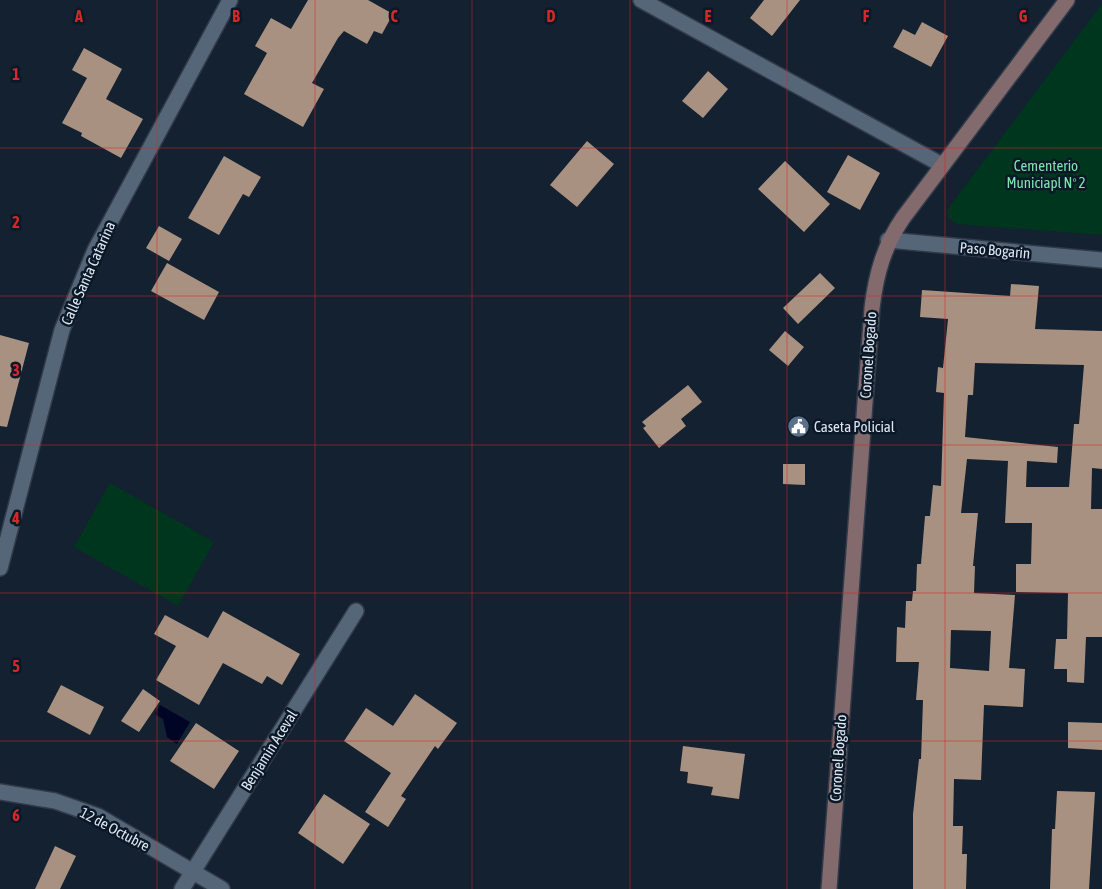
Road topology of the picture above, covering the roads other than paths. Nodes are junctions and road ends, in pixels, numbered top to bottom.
1 (230, 0) edge
2 (641, 0) edge
3 (1066, 0) edge
4 (942, 164) junction
5 (888, 240) junction
6 (1102, 260) edge
7 (0, 568) edge
8 (356, 611) dead end
9 (0, 792) edge
10 (193, 872) junction
11 (182, 889) edge
12 (222, 889) edge
13 (829, 889) edge

1 - 7 street, Calle Santa Catarina
2 - 4 street
3 - 4 street, Coronel Bogado
4 - 5 street, Coronel Bogado
5 - 6 street, Paso Bogarin
5 - 13 street, Coronel Bogado
8 - 10 street, Benjamin Aceval
9 - 10 street, 12 de Octubre
10 - 11 street, Benjamin Aceval
10 - 12 street, 12 de Octubre

